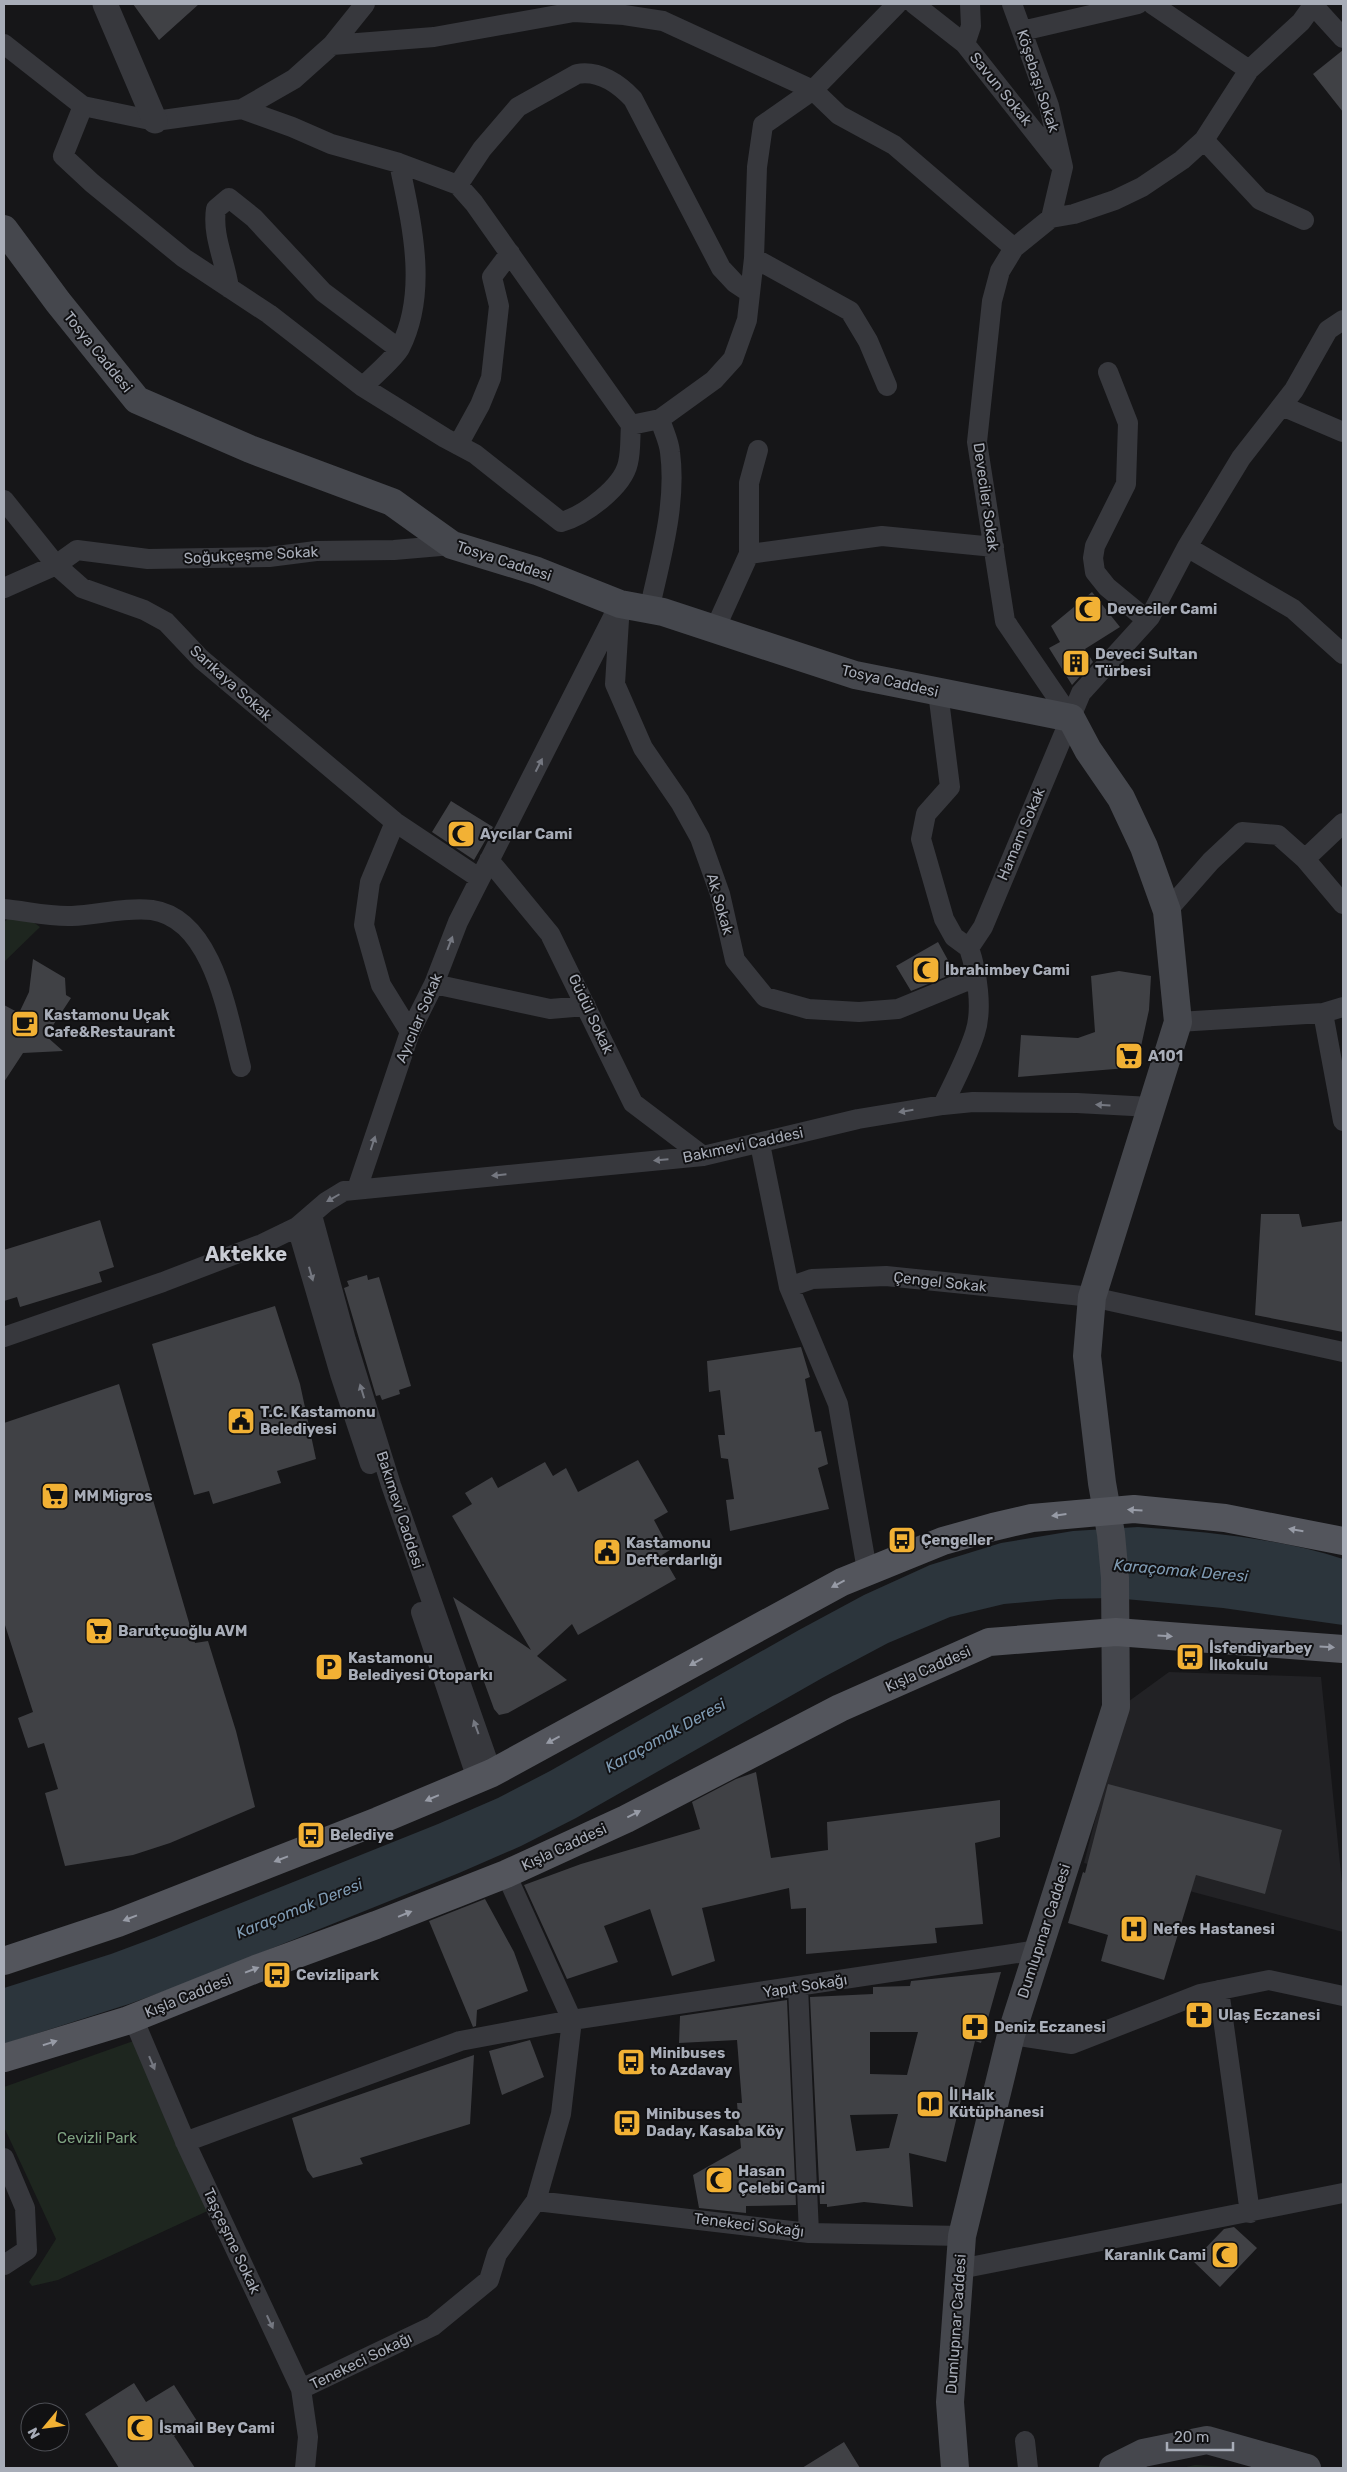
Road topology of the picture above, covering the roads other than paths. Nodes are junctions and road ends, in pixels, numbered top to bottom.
1 (105, 4) edge
2 (364, 4) edge
3 (897, 4) edge
4 (914, 4) edge
5 (970, 4) edge
6 (1012, 4) edge
7 (1138, 4) edge
8 (1152, 4) edge
9 (1314, 4) edge
10 (1022, 31) junction
11 (1343, 38) edge
12 (4, 44) edge
13 (965, 44) junction
14 (332, 45) junction
15 (1250, 70) junction
16 (813, 90) junction
17 (83, 106) junction
18 (242, 109) junction
19 (155, 121) junction
20 (1204, 140) junction
21 (399, 163) junction
22 (1062, 167) junction
23 (458, 185) junction
24 (1051, 218) junction
25 (1304, 220) dead end
26 (4, 229) edge
27 (1014, 248) junction
28 (510, 254) junction
29 (754, 258) junction
30 (229, 288) junction
31 (750, 293) junction
32 (1343, 320) edge
33 (400, 349) junction
34 (1108, 372) dead end
35 (887, 386) dead end
36 (363, 387) junction
37 (1282, 406) junction
38 (660, 419) junction
39 (631, 425) junction
40 (1343, 432) edge
41 (458, 445) junction
42 (758, 450) dead end
43 (4, 500) edge
44 (452, 546) junction
45 (994, 547) junction
46 (1187, 548) junction
47 (749, 554) junction
48 (56, 565) junction
49 (4, 588) edge
50 (620, 604) junction
51 (648, 611) junction
52 (1147, 620) junction
53 (715, 629) junction
54 (1343, 654) edge
55 (938, 692) junction
56 (1071, 718) junction
57 (394, 822) junction
58 (1343, 823) edge
59 (1305, 859) junction
60 (488, 860) junction
61 (479, 878) junction
62 (1343, 904) edge
63 (4, 909) edge
64 (1167, 911) junction
65 (969, 948) junction
66 (976, 977) junction
67 (434, 984) junction
68 (586, 1006) junction
69 (1343, 1007) edge
70 (1323, 1013) junction
71 (1178, 1022) junction
72 (410, 1032) junction
73 (241, 1067) dead end
74 (943, 1105) junction
75 (1151, 1108) junction
76 (1343, 1121) edge
77 (760, 1144) junction
78 (703, 1156) junction
79 (357, 1190) junction
80 (305, 1221) junction
81 (789, 1287) junction
82 (1092, 1297) junction
83 (4, 1336) edge
84 (1343, 1352) edge
85 (1107, 1510) junction
86 (1343, 1541) edge
87 (867, 1570) junction
88 (1116, 1632) junction
89 (1343, 1648) edge
90 (484, 1776) junction
91 (506, 1874) junction
92 (1038, 1950) junction
93 (4, 1961) edge
94 (798, 1987) junction
95 (1219, 1990) junction
96 (1343, 1996) edge
97 (133, 2018) junction
98 (572, 2020) junction
99 (1011, 2035) junction
100 (4, 2058) edge
101 (185, 2142) junction
102 (4, 2158) edge
103 (1343, 2194) edge
104 (536, 2200) junction
105 (1250, 2213) junction
106 (809, 2232) junction
107 (962, 2236) junction
108 (4, 2265) edge
109 (960, 2269) junction
110 (301, 2389) junction
111 (1025, 2441) dead end
112 (305, 2468) edge
113 (955, 2468) edge
114 (1028, 2468) edge
115 (1113, 2468) edge
116 (1308, 2468) edge

1 - 19 street
2 - 14 street
3 - 16 street
4 - 13 street
5 - 13 street, Savun Sokak
6 - 10 street, Köşebaşı Sokak
7 - 10 street
8 - 15 street
9 - 11 street
9 - 15 street
10 - 22 street, Köşebaşı Sokak
12 - 17 street
13 - 22 street, Savun Sokak
14 - 16 street
14 - 18 street
15 - 20 street
16 - 27 street
16 - 29 street
17 - 19 street
17 - 30 street
18 - 19 street
18 - 21 street
20 - 24 street
20 - 25 street
21 - 23 street
21 - 33 street
22 - 24 street, Köşebaşı Sokak
23 - 28 street
23 - 31 street
24 - 27 street, Deveciler Sokak
26 - 44 main road, Tosya Caddesi
27 - 45 street, Deveciler Sokak
28 - 39 street
28 - 41 street
29 - 31 street
29 - 35 street
30 - 33 street
30 - 36 street
31 - 38 street
32 - 37 street, Hamam Sokak
33 - 36 street
34 - 52 street
36 - 41 street
37 - 40 street
37 - 46 street, Hamam Sokak
38 - 39 street
38 - 51 street
39 - 41 street
42 - 47 street
43 - 48 street, Sarıkaya Sokak
44 - 48 street, Soğukçeşme Sokak
44 - 50 main road, Tosya Caddesi
45 - 47 street
45 - 56 street, Deveciler Sokak
46 - 52 street, Hamam Sokak
46 - 54 street
47 - 53 street
48 - 49 street, Soğukçeşme Sokak
48 - 57 street, Sarıkaya Sokak
50 - 51 main road, Tosya Caddesi
60 -> 50 street, Ayıcılar Sokak
50 - 66 street, Ak Sokak
51 - 53 main road, Tosya Caddesi
52 - 56 street, Hamam Sokak
53 - 55 main road, Tosya Caddesi
55 - 56 main road, Tosya Caddesi
55 - 65 street
56 - 64 main road
56 - 65 street, Hamam Sokak
57 - 61 street
57 - 72 street
58 - 59 street
59 - 62 street
59 - 64 street
60 - 61 street, Ayıcılar Sokak
60 - 68 street, Güdül Sokak
67 -> 61 street, Ayıcılar Sokak
63 - 73 street
64 - 71 main road
65 - 66 street
66 - 74 street
67 - 68 street
67 - 72 street, Ayıcılar Sokak
68 - 78 street, Güdül Sokak
69 - 70 street
70 - 71 street
70 - 76 street
71 - 75 main road, Dumlupınar Caddesi
79 -> 72 street, Ayıcılar Sokak
75 -> 74 street, Bakımevi Caddesi
74 -> 77 street, Bakımevi Caddesi
75 - 82 main road, Dumlupınar Caddesi
77 - 78 street, Bakımevi Caddesi
77 - 81 street
78 -> 79 street, Bakımevi Caddesi
79 -> 80 street, Bakımevi Caddesi
80 - 83 street, Bakımevi Caddesi
80 - 90 street
81 - 82 street, Çengel Sokak
81 - 87 street
82 - 84 street, Çengel Sokak
82 - 85 main road, Dumlupınar Caddesi
86 -> 85 main road
85 -> 87 main road
85 - 88 main road, Dumlupınar Caddesi
87 -> 90 main road
88 -> 89 main road, Kışla Caddesi
91 -> 88 main road, Kışla Caddesi
88 - 92 main road, Dumlupınar Caddesi
90 -> 93 main road
97 -> 91 main road, Kışla Caddesi
91 - 98 street
92 - 94 street, Yapıt Sokağı
92 - 99 main road, Dumlupınar Caddesi
94 - 98 street, Yapıt Sokağı
94 - 106 street
95 - 96 street
95 - 99 street
95 - 105 street
100 -> 97 main road, Kışla Caddesi
97 -> 101 street, Taşçeşme Sokak
98 - 101 street, Yapıt Sokağı
98 - 104 street, Tenekeci Sokağı
99 - 107 main road, Dumlupınar Caddesi
101 -> 110 street, Taşçeşme Sokak
102 - 108 street
103 - 105 street
104 - 106 street, Tenekeci Sokağı
104 - 110 street, Tenekeci Sokağı
105 - 109 street
106 - 107 street, Tenekeci Sokağı
107 - 109 main road, Dumlupınar Caddesi
109 - 113 main road, Dumlupınar Caddesi
110 - 112 street, Taşçeşme Sokak
111 - 114 street
115 - 116 main road

